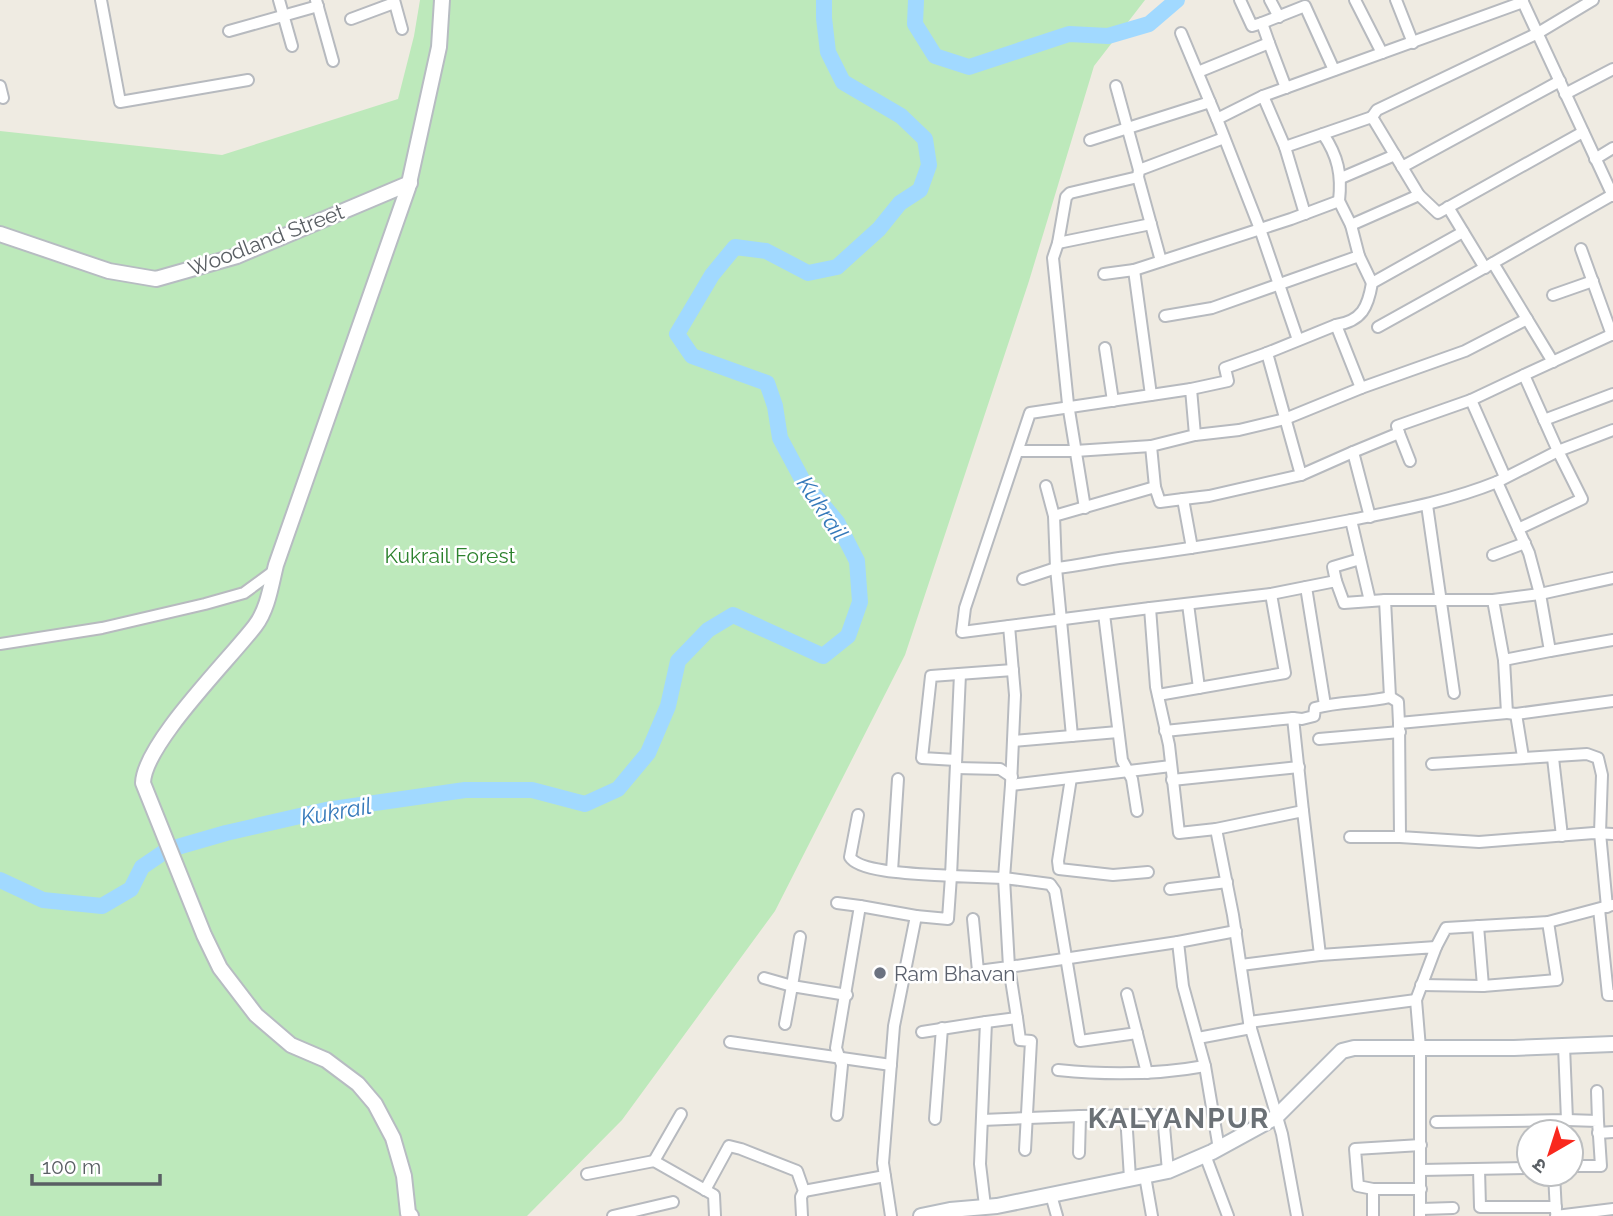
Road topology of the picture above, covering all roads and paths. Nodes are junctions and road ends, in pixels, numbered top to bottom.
1 (101, 0) edge
2 (279, 0) edge
3 (442, 0) edge
4 (1240, 0) edge
5 (1269, 0) edge
6 (1355, 0) edge
7 (1396, 0) edge
8 (1593, 0) edge
9 (1522, 1) edge
10 (394, 2) edge
11 (317, 3) edge
12 (284, 16) junction
13 (1279, 17) junction
14 (351, 19) dead end
15 (1262, 23) junction
16 (402, 29) dead end
17 (229, 31) dead end
18 (1181, 33) dead end
19 (1538, 33) junction
20 (1269, 43) junction
21 (1413, 43) junction
22 (292, 46) dead end
23 (1382, 53) junction
24 (333, 61) dead end
25 (1613, 69) edge
26 (1334, 70) junction
27 (1198, 72) junction
28 (248, 80) dead end
29 (1559, 81) junction
30 (0, 86) edge
31 (1116, 86) dead end
32 (1286, 88) junction
33 (1566, 94) junction
34 (1263, 96) junction
35 (3, 98) dead end
36 (1210, 102) junction
37 (1372, 117) junction
38 (1217, 119) junction
39 (1129, 129) junction
40 (1583, 132) junction
41 (1323, 134) junction
42 (1224, 138) junction
43 (1090, 140) dead end
44 (1285, 147) junction
45 (1613, 148) edge
46 (1395, 155) junction
47 (1595, 159) junction
48 (1402, 167) junction
49 (1138, 173) junction
50 (1341, 178) junction
51 (410, 183) junction
52 (1419, 195) junction
53 (1613, 196) edge
54 (1339, 201) junction
55 (1448, 207) junction
56 (1305, 214) junction
57 (1151, 224) junction
58 (1351, 225) junction
59 (1260, 229) junction
60 (1463, 232) junction
61 (0, 234) edge
62 (1058, 243) junction
63 (1581, 249) dead end
64 (1359, 256) junction
65 (1161, 261) junction
66 (1489, 265) junction
67 (1134, 270) junction
68 (1104, 274) dead end
69 (1592, 281) junction
70 (1372, 283) junction
71 (1279, 285) junction
72 (1553, 295) dead end
73 (1165, 316) dead end
74 (1527, 319) junction
75 (1336, 325) junction
76 (1378, 327) dead end
77 (1612, 335) edge
78 (1298, 340) junction
79 (1105, 348) dead end
80 (1267, 353) junction
81 (1553, 362) junction
82 (1524, 375) junction
83 (1361, 388) junction
84 (1191, 389) junction
85 (1613, 394) edge
86 (1151, 395) junction
87 (1471, 400) junction
88 (1113, 401) junction
89 (1069, 407) junction
90 (1285, 419) junction
91 (1544, 420) junction
92 (1613, 430) edge
93 (1399, 433) junction
94 (1195, 435) junction
95 (1151, 446) junction
96 (1075, 451) junction
97 (1558, 451) junction
98 (1019, 452) junction
99 (1353, 452) junction
100 (1410, 461) dead end
101 (1301, 475) junction
102 (1501, 479) junction
103 (1046, 486) dead end
104 (1155, 487) junction
105 (1183, 499) junction
106 (1427, 505) junction
107 (1085, 508) junction
108 (1054, 516) junction
109 (1370, 517) junction
110 (1351, 520) junction
111 (1518, 530) junction
112 (1525, 543) junction
113 (1192, 548) junction
114 (1493, 555) dead end
115 (1360, 559) junction
116 (1056, 568) junction
117 (274, 571) junction
118 (1613, 578) edge
119 (1023, 579) dead end
120 (1336, 581) junction
121 (1306, 587) junction
122 (1541, 593) junction
123 (1271, 594) junction
124 (1385, 600) junction
125 (1441, 600) junction
126 (1493, 600) junction
127 (1370, 601) junction
128 (1188, 604) junction
129 (1150, 608) junction
130 (1104, 614) junction
131 (1061, 620) junction
132 (1009, 626) junction
133 (1613, 640) edge
134 (0, 644) edge
135 (1550, 651) junction
136 (1504, 660) junction
137 (1013, 670) junction
138 (960, 674) junction
139 (1199, 688) junction
140 (1454, 693) dead end
141 (1158, 695) junction
142 (1390, 697) junction
143 (1613, 701) edge
144 (1325, 705) junction
145 (1511, 714) junction
146 (1293, 718) junction
147 (1399, 727) junction
148 (1165, 730) junction
149 (1118, 732) junction
150 (1072, 736) junction
151 (1319, 739) dead end
152 (1013, 741) junction
153 (1523, 757) junction
154 (1553, 758) junction
155 (956, 764) junction
156 (1432, 764) dead end
157 (1171, 766) junction
158 (1298, 767) junction
159 (1127, 770) junction
160 (1608, 776) edge
161 (1071, 778) junction
162 (898, 779) dead end
163 (1172, 780) junction
164 (1012, 781) junction
165 (1137, 811) dead end
166 (1303, 811) junction
167 (858, 815) dead end
168 (1216, 829) junction
169 (1600, 833) junction
170 (1613, 834) edge
171 (1562, 836) junction
172 (1350, 837) dead end
173 (1400, 837) junction
174 (892, 871) junction
175 (1148, 872) dead end
176 (951, 876) junction
177 (1004, 878) junction
178 (1227, 881) junction
179 (1170, 890) dead end
180 (837, 903) dead end
181 (860, 906) junction
182 (1606, 907) edge
183 (916, 916) junction
184 (973, 919) dead end
185 (1548, 922) junction
186 (1478, 926) junction
187 (1236, 930) junction
188 (800, 937) dead end
189 (1178, 942) junction
190 (1608, 944) edge
191 (1436, 947) junction
192 (1320, 956) junction
193 (1066, 958) junction
194 (1241, 965) junction
195 (1009, 967) junction
196 (764, 978) dead end
197 (1421, 985) junction
198 (792, 986) junction
199 (1483, 986) junction
200 (1127, 994) dead end
201 (847, 995) junction
202 (1613, 995) edge
203 (1416, 1000) junction
204 (1017, 1018) junction
205 (986, 1022) junction
206 (785, 1024) dead end
207 (1250, 1025) junction
208 (942, 1028) junction
209 (922, 1031) dead end
210 (1137, 1033) junction
211 (1198, 1038) junction
212 (730, 1042) dead end
213 (1613, 1044) edge
214 (1564, 1046) junction
215 (1420, 1048) junction
216 (839, 1058) junction
217 (891, 1065) junction
218 (1205, 1066) junction
219 (1058, 1070) dead end
220 (1147, 1073) junction
221 (1597, 1091) dead end
222 (681, 1114) dead end
223 (837, 1115) dead end
224 (1126, 1115) junction
225 (1080, 1116) junction
226 (1276, 1116) junction
227 (1027, 1117) junction
228 (1567, 1118) edge
229 (935, 1119) dead end
230 (982, 1120) junction
231 (1515, 1121) edge
232 (1436, 1122) dead end
233 (1585, 1124) edge
234 (1598, 1127) junction
235 (1613, 1132) edge
236 (1421, 1145) junction
237 (1219, 1149) junction
238 (1026, 1150) dead end
239 (1079, 1153) dead end
240 (1205, 1155) junction
241 (654, 1161) junction
242 (1585, 1166) edge
243 (1515, 1168) edge
244 (1479, 1169) junction
245 (1421, 1170) junction
246 (1168, 1171) junction
247 (587, 1174) dead end
248 (885, 1176) junction
249 (1138, 1177) junction
250 (1555, 1188) edge
251 (1373, 1189) junction
252 (1421, 1189) junction
253 (705, 1190) junction
254 (804, 1191) junction
255 (1051, 1195) junction
256 (673, 1202) dead end
257 (1453, 1208) dead end
258 (994, 1209) edge
259 (1613, 1209) edge
260 (645, 1212) edge
261 (951, 1213) edge
262 (1420, 1213) edge
263 (1556, 1213) edge
264 (1294, 1215) edge
265 (411, 1216) edge
266 (613, 1216) edge
267 (715, 1216) edge
268 (802, 1216) edge
269 (891, 1216) edge
270 (921, 1216) edge
271 (1057, 1216) edge
272 (1152, 1216) edge
273 (1228, 1216) edge
274 (1373, 1216) edge

1 - 28 street
2 - 12 street
3 - 51 street
4 - 15 street
5 - 13 street
6 - 23 street
7 - 21 street
8 - 19 street
9 - 19 street
9 - 21 street
10 - 14 street
10 - 16 street
11 - 12 street
11 - 24 street
12 - 17 street
12 - 22 street
13 - 15 street
13 - 26 street
15 - 20 street
18 - 27 street
19 - 29 street
19 - 37 street
20 - 27 street
20 - 32 street
21 - 23 street
23 - 26 street
25 - 33 street
26 - 32 street
27 - 36 street
29 - 33 street
29 - 48 street
30 - 35 street
31 - 39 street
32 - 34 street
33 - 40 street
34 - 38 street
34 - 44 street
36 - 38 street
36 - 39 street
37 - 41 street
37 - 46 street
38 - 42 street
39 - 43 street
39 - 49 street
40 - 47 street
40 - 55 street
41 - 44 street
41 - 50 street
42 - 49 street
42 - 59 street
44 - 56 street
45 - 47 street
46 - 48 street
46 - 50 street
47 - 53 street
48 - 52 street
49 - 57 street
49 - 62 street
50 - 54 street
51 - 61 street, Woodland Street
51 - 117 street
52 - 55 street
52 - 58 street
53 - 66 street
54 - 56 street
54 - 58 street
55 - 60 street
56 - 59 street
57 - 62 street
57 - 65 street
58 - 64 street
59 - 65 street
59 - 71 street
60 - 66 street
60 - 70 street
62 - 89 street
63 - 69 street
64 - 70 street
64 - 71 street
65 - 67 street
66 - 74 street
66 - 76 street
67 - 68 street
67 - 86 street
69 - 72 street
69 - 77 street
70 - 75 street
71 - 73 street
71 - 78 street
74 - 81 street
74 - 83 street
75 - 78 street
75 - 83 street
77 - 81 street
78 - 80 street
79 - 88 street
80 - 84 street
80 - 90 street
81 - 82 street
82 - 87 street
82 - 91 street
83 - 90 street
84 - 86 street
84 - 94 street
85 - 91 street
86 - 88 street
87 - 93 street
87 - 102 street
88 - 89 street
89 - 96 street
89 - 98 street
90 - 94 street
90 - 101 street
91 - 97 street
92 - 97 street
93 - 99 street
93 - 100 street
94 - 95 street
95 - 96 street
95 - 104 street
96 - 98 street
96 - 107 street
97 - 102 street
97 - 111 street
98 - 132 street
99 - 101 street
99 - 109 street
101 - 105 street
102 - 106 street
102 - 111 street
103 - 108 street
104 - 105 street
104 - 107 street
105 - 113 street
106 - 109 street
106 - 125 street
107 - 108 street
108 - 116 street
109 - 110 street
110 - 113 street
110 - 115 street
111 - 112 street
112 - 114 street
112 - 122 street
113 - 116 street
115 - 120 street
115 - 127 street
116 - 119 street
116 - 131 street
117 - 134 street
117 - 265 street
118 - 122 street
120 - 121 street
120 - 127 street
121 - 123 street
121 - 144 street
122 - 126 street
122 - 135 street
123 - 128 street
123 - 139 street
124 - 125 street
124 - 127 street
124 - 142 street
125 - 126 street
125 - 140 street
126 - 136 street
128 - 129 street
128 - 139 street
129 - 130 street
129 - 141 street
130 - 131 street
130 - 149 street
131 - 132 street
131 - 150 street
132 - 137 street
133 - 135 street
135 - 136 street
136 - 145 street
137 - 138 street
137 - 152 street
138 - 155 street
138 - 155 street
139 - 141 street
141 - 148 street
142 - 144 street
142 - 147 street
143 - 145 street
144 - 146 street
145 - 147 street
145 - 153 street
146 - 148 street
146 - 158 street
147 - 151 street
147 - 173 street
148 - 157 street
149 - 150 street
149 - 159 street
150 - 152 street
152 - 164 street
153 - 154 street
153 - 156 street
154 - 160 street
154 - 171 street
155 - 164 street
155 - 176 street
157 - 159 street
157 - 163 street
158 - 163 street
158 - 166 street
159 - 161 street
159 - 165 street
160 - 169 street
161 - 164 street
161 - 175 street
162 - 174 street
163 - 168 street
164 - 177 street
166 - 168 street
166 - 192 street
167 - 174 street
168 - 178 street
169 - 170 street
169 - 171 street
169 - 182 street
171 - 173 street
172 - 173 street
174 - 176 street
176 - 177 street
176 - 183 street
177 - 193 street
177 - 195 street
178 - 179 street
178 - 187 street
180 - 181 street
181 - 183 street
181 - 201 street
182 - 185 street
182 - 190 street
183 - 217 street
184 - 195 street
185 - 186 street
185 - 199 street
186 - 191 street
186 - 199 street
187 - 189 street
187 - 194 street
188 - 198 street
189 - 193 street
189 - 211 street
190 - 202 street
191 - 192 street
191 - 197 street
192 - 194 street
193 - 195 street
193 - 210 street
194 - 207 street
195 - 204 street
196 - 198 street
197 - 199 street
197 - 203 street
198 - 201 street
198 - 206 street
200 - 210 street
201 - 216 street
203 - 207 street
203 - 215 street
204 - 205 street
204 - 227 street
205 - 208 street
205 - 230 street
207 - 211 street
207 - 226 street
208 - 209 street
208 - 229 street
210 - 220 street
211 - 218 street
212 - 216 street
213 - 214 street
214 - 215 street
214 - 228 street
215 - 226 street
215 - 236 street
216 - 217 street
216 - 223 street
217 - 248 street
218 - 220 street
218 - 237 street
219 - 220 street
221 - 234 street
222 - 241 street
224 - 225 street
224 - 246 street
224 - 249 street
225 - 227 street
225 - 239 street
226 - 237 street
226 - 264 street
227 - 230 street
227 - 238 street
230 - 258 street
231 - 232 street
233 - 234 street
234 - 235 street
234 - 242 street
236 - 245 street
236 - 251 street
237 - 240 street
240 - 246 street
240 - 273 street
241 - 247 street
241 - 253 street
243 - 244 street
244 - 245 street
244 - 263 street
245 - 252 street
246 - 249 street
248 - 254 street
248 - 269 street
249 - 255 street
249 - 272 street
250 - 263 street
251 - 252 street
251 - 274 street
252 - 262 street
253 - 254 street
253 - 267 street
254 - 268 street
255 - 258 street
255 - 271 street
256 - 260 street
257 - 262 street
258 - 261 street
259 - 263 street
260 - 266 street
261 - 270 street

